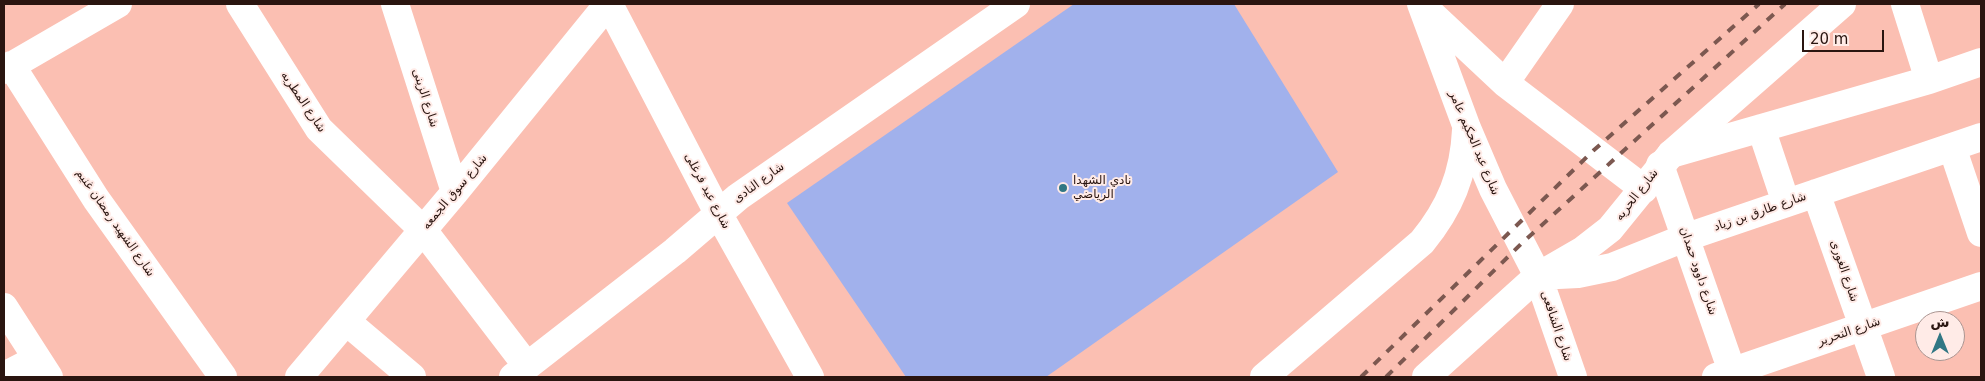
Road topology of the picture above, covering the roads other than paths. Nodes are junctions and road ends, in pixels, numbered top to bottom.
1 (118, 4) edge
2 (240, 4) edge
3 (395, 4) edge
4 (608, 4) edge
5 (1016, 4) edge
6 (1560, 4) edge
7 (1842, 4) edge
8 (1905, 4) edge
9 (1421, 5) edge
10 (979, 13) edge
11 (1981, 62) edge
12 (8, 67) edge
13 (1929, 80) junction
14 (1505, 83) junction
15 (1467, 128) junction
16 (1760, 128) junction
17 (1981, 137) edge
18 (1952, 147) junction
19 (1665, 159) junction
20 (1644, 189) junction
21 (455, 192) junction
22 (1816, 193) junction
23 (1786, 203) junction
24 (718, 213) junction
25 (423, 230) junction
26 (1981, 233) edge
27 (1687, 237) junction
28 (1538, 276) junction
29 (1981, 286) edge
30 (4, 307) edge
31 (347, 322) junction
32 (1863, 326) junction
33 (43, 368) edge
34 (520, 372) edge
35 (1728, 375) edge
36 (4, 376) edge
37 (223, 377) edge
38 (299, 377) edge
39 (412, 377) edge
40 (810, 377) edge
41 (1264, 377) edge
42 (1428, 377) edge
43 (1574, 377) edge
44 (1881, 377) edge

1 - 12 street
2 - 25 street, شارع المطريه
3 - 21 street, شارع الزينى
4 - 21 street, شارع سوق الجمعه
4 - 24 street, شارع عيد فرغلى
5 - 10 street, شارع النادى
6 - 14 street
7 - 19 street, شارع الحريه
8 - 13 street
9 - 14 street, شارع عبد الحكيم عامر
9 - 15 street, شارع عبد الحكيم عامر
10 - 24 street, شارع النادى
11 - 13 street
12 - 37 street, شارع الشهيد رمضان غنيم
13 - 16 street
14 - 20 street, شارع عبد الحكيم عامر
15 - 28 street, شارع عبد الحكيم عامر
15 - 41 street
16 - 19 street
16 - 23 street
17 - 18 street, شارع طارق بن زياد
18 - 22 street, شارع طارق بن زياد
18 - 26 street
19 - 20 street, شارع الحريه
19 - 27 street, شارع داوود حمدان
20 - 28 street, شارع الحريه
21 - 25 street, شارع سوق الجمعه
22 - 23 street, شارع طارق بن زياد
22 - 32 street, شارع الغورى
23 - 27 street, شارع طارق بن زياد
24 - 34 street, شارع النادى
24 - 40 street, شارع عيد فرغلى
25 - 31 street, شارع سوق الجمعه
25 - 34 street, شارع المطريه
27 - 28 street, شارع طارق بن زياد
27 - 35 street, شارع داوود حمدان
28 - 42 street, شارع الحريه
28 - 43 street, شارع الشافعى
29 - 32 street, شارع التحرير
30 - 33 street
31 - 38 street, شارع سوق الجمعه
31 - 39 street
32 - 35 street, شارع التحرير
32 - 44 street, شارع الغورى
33 - 36 street

